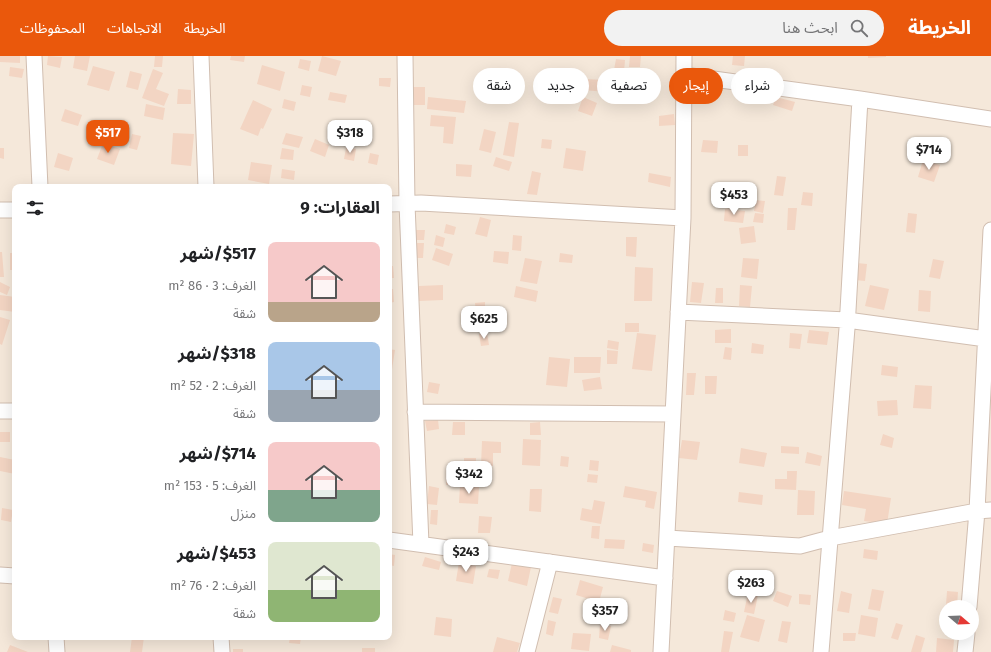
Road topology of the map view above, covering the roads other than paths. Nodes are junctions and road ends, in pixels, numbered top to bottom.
1 (34, 56) edge
2 (201, 56) edge
3 (405, 56) edge
4 (684, 56) edge
5 (684, 68) edge
6 (723, 80) edge
7 (860, 99) junction
8 (684, 104) edge
9 (991, 119) edge
10 (40, 184) edge
11 (206, 184) edge
12 (392, 204) edge
13 (407, 204) junction
14 (0, 210) edge
15 (12, 210) edge
16 (683, 218) junction
17 (991, 230) edge
18 (678, 312) junction
19 (847, 320) junction
20 (986, 339) junction
21 (12, 410) edge
22 (0, 411) edge
23 (415, 412) junction
24 (673, 414) junction
25 (984, 510) edge
26 (667, 538) junction
27 (830, 538) junction
28 (392, 540) edge
29 (420, 544) junction
30 (550, 562) junction
31 (0, 575) edge
32 (12, 576) edge
33 (665, 578) junction
34 (970, 600) edge
35 (56, 640) edge
36 (221, 640) edge
37 (966, 640) edge
38 (57, 652) edge
39 (222, 652) edge
40 (527, 652) edge
41 (661, 652) edge
42 (821, 652) edge
43 (965, 652) edge

1 - 10 street
2 - 11 street
3 - 13 street
4 - 5 street
6 - 7 street
7 - 9 street
7 - 19 street
8 - 16 street
12 - 13 street
13 - 16 street
13 - 23 street
14 - 15 street
16 - 18 street
17 - 20 street
18 - 19 street
18 - 24 street
19 - 20 street
19 - 27 street
20 - 25 street
21 - 22 street
23 - 24 street
23 - 29 street
24 - 26 street
25 - 27 street
25 - 34 street
26 - 27 street
26 - 33 street
27 - 42 street
28 - 29 street
29 - 30 street
30 - 33 street
30 - 40 street
31 - 32 street
33 - 41 street
35 - 38 street
36 - 39 street
37 - 43 street

